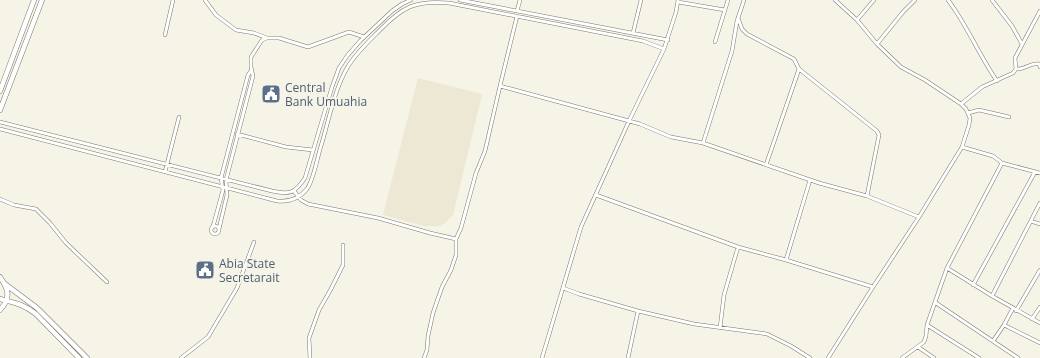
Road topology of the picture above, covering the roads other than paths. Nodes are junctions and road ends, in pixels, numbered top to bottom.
1 (34, 0) edge
2 (42, 0) edge
3 (173, 0) edge
4 (205, 0) edge
5 (411, 0) edge
6 (460, 0) edge
7 (520, 0) edge
8 (641, 0) edge
9 (728, 0) edge
10 (744, 0) edge
11 (835, 0) edge
12 (874, 0) edge
13 (915, 0) edge
14 (948, 0) edge
15 (992, 0) edge
16 (678, 1) edge
17 (475, 2) junction
18 (474, 8) junction
19 (725, 10) junction
20 (517, 11) junction
21 (1040, 11) edge
22 (517, 16) junction
23 (738, 18) junction
24 (857, 20) junction
25 (592, 25) junction
26 (591, 31) junction
27 (633, 33) junction
28 (165, 35) dead end
29 (364, 37) junction
30 (267, 38) junction
31 (668, 40) junction
32 (715, 42) dead end
33 (877, 44) junction
34 (1022, 44) junction
35 (664, 49) junction
36 (1040, 68) edge
37 (799, 69) junction
38 (1016, 69) junction
39 (251, 71) junction
40 (997, 81) junction
41 (500, 86) junction
42 (0, 91) edge
43 (961, 104) junction
44 (0, 110) edge
45 (968, 113) junction
46 (178, 117) dead end
47 (1009, 117) dead end
48 (630, 121) junction
49 (0, 122) edge
50 (0, 129) edge
51 (233, 133) junction
52 (238, 134) junction
53 (703, 143) junction
54 (962, 147) junction
55 (313, 150) junction
56 (1002, 163) junction
57 (167, 164) junction
58 (766, 165) junction
59 (165, 172) junction
60 (1035, 172) junction
61 (1040, 173) edge
62 (221, 178) junction
63 (226, 180) junction
64 (810, 180) junction
65 (223, 187) junction
66 (227, 188) junction
67 (294, 191) junction
68 (596, 195) junction
69 (868, 196) junction
70 (298, 197) junction
71 (0, 199) edge
72 (1040, 203) edge
73 (919, 217) junction
74 (1031, 221) junction
75 (1040, 224) edge
76 (212, 228) junction
77 (219, 230) junction
78 (456, 239) junction
79 (254, 242) dead end
80 (344, 245) dead end
81 (738, 247) junction
82 (786, 260) junction
83 (948, 268) junction
84 (1040, 270) edge
85 (0, 277) edge
86 (107, 282) dead end
87 (5, 284) junction
88 (973, 285) junction
89 (873, 287) junction
90 (562, 288) junction
91 (992, 296) junction
92 (0, 299) edge
93 (7, 301) junction
94 (30, 303) junction
95 (936, 303) junction
96 (20, 304) junction
97 (1040, 307) edge
98 (1012, 308) junction
99 (0, 310) edge
100 (1016, 310) junction
101 (638, 311) junction
102 (1032, 319) junction
103 (1040, 323) edge
104 (927, 325) junction
105 (1004, 325) junction
106 (720, 328) junction
107 (993, 341) junction
108 (1040, 343) edge
109 (918, 347) junction
110 (80, 358) edge
111 (87, 358) edge
112 (181, 358) edge
113 (310, 358) edge
114 (424, 358) edge
115 (542, 358) edge
116 (628, 358) edge
117 (810, 358) edge
118 (828, 358) edge
119 (902, 358) edge
120 (934, 358) edge
121 (979, 358) edge
122 (1018, 358) edge

1 - 42 street
2 - 44 street
3 - 28 street
4 - 30 street
5 - 29 street
6 - 17 street
7 - 20 street
8 - 27 street
9 - 19 street
10 - 23 street
11 - 24 street
12 - 24 street
13 - 33 street
14 - 40 street
15 - 34 street
16 - 19 street
16 - 31 street
17 - 18 street
17 - 20 street
18 - 22 street
18 - 70 street
19 - 32 street
20 - 25 street
21 - 34 street
22 - 26 street
22 - 41 street
23 - 37 street
23 - 53 street
24 - 33 street
25 - 26 street
25 - 27 street
26 - 35 street
27 - 31 street
29 - 30 street
29 - 55 street
30 - 39 street
31 - 35 street
33 - 43 street
34 - 38 street
35 - 48 street
36 - 38 street
37 - 58 street
37 - 69 street
38 - 40 street
39 - 51 street
39 - 52 street
40 - 43 street
41 - 48 street
41 - 78 street
43 - 45 street
45 - 47 street
45 - 54 street
46 - 57 street
48 - 53 street
48 - 68 street
49 - 57 street
50 - 59 street
51 - 52 street
51 - 62 street
52 - 55 street
52 - 63 street
53 - 58 street
54 - 56 street
54 - 73 street
55 - 67 street
56 - 60 street
56 - 83 street
57 - 59 street
57 - 62 street
58 - 64 street
59 - 65 street
60 - 61 street
60 - 88 street
62 - 63 street
62 - 65 street
63 - 66 street
63 - 67 street
64 - 69 street
64 - 82 street
65 - 66 street
65 - 76 street
66 - 70 street
66 - 77 street
67 - 70 street
68 - 81 street
68 - 90 street
69 - 73 street
70 - 78 street
71 - 86 street
72 - 74 street
73 - 89 street
74 - 75 street
74 - 91 street
76 - 77 street
76 - 77 street
78 - 114 street
79 - 112 street
80 - 113 street
81 - 82 street
81 - 106 street
82 - 89 street
83 - 88 street
83 - 95 street
84 - 100 street
85 - 87 street
87 - 93 street
87 - 94 street
88 - 91 street
89 - 118 street
90 - 101 street
90 - 115 street
91 - 98 street
92 - 93 street
93 - 96 street
93 - 99 street
94 - 96 street
94 - 111 street
95 - 104 street
95 - 107 street
96 - 110 street
97 - 102 street
98 - 100 street
98 - 105 street
100 - 102 street
101 - 106 street
101 - 116 street
102 - 103 street
104 - 109 street
104 - 121 street
105 - 107 street
105 - 108 street
106 - 117 street
107 - 122 street
109 - 119 street
109 - 120 street

